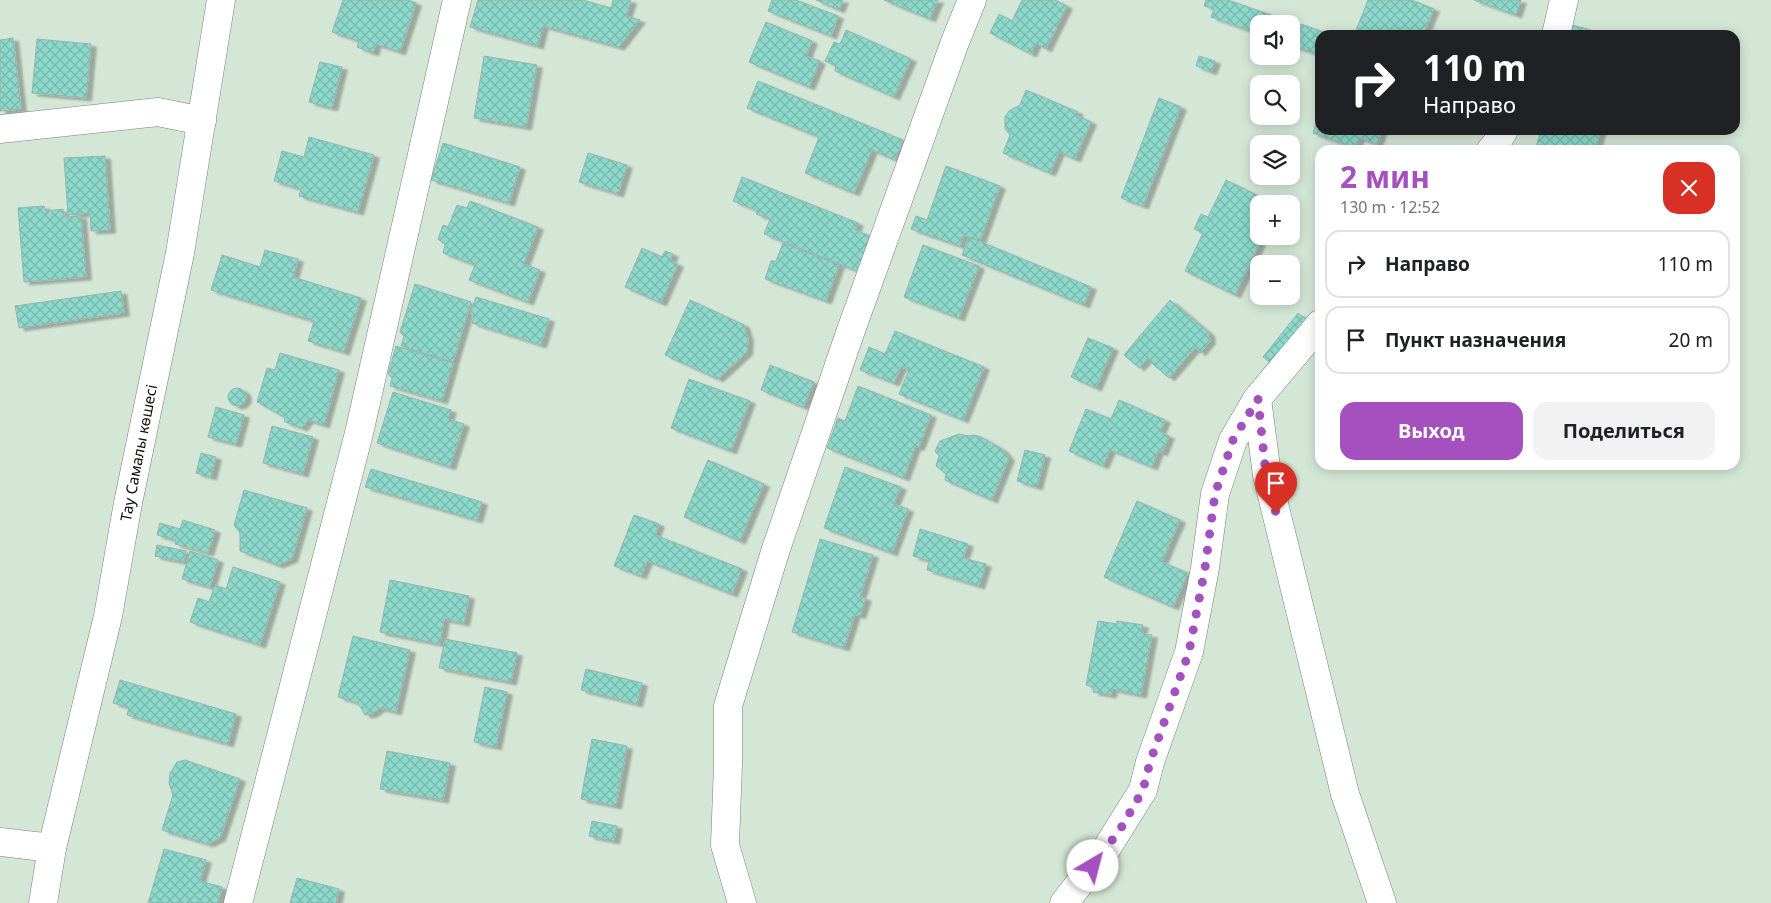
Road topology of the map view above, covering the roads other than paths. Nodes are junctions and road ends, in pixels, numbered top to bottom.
1 (222, 0) edge
2 (457, 0) edge
3 (972, 0) edge
4 (1564, 0) edge
5 (1557, 30) edge
6 (202, 121) junction
7 (0, 129) edge
8 (1315, 330) edge
9 (1258, 399) junction
10 (0, 842) edge
11 (52, 848) junction
12 (43, 903) edge
13 (238, 903) edge
14 (742, 903) edge
15 (1064, 903) edge
16 (1382, 903) edge

1 - 6 street, Тау Самалы көшесі
2 - 13 street
3 - 14 street
4 - 5 street
6 - 7 street
6 - 11 street, Тау Самалы көшесі
8 - 9 street
9 - 15 street
9 - 16 street
10 - 11 street
11 - 12 street, Тау Самалы көшесі

